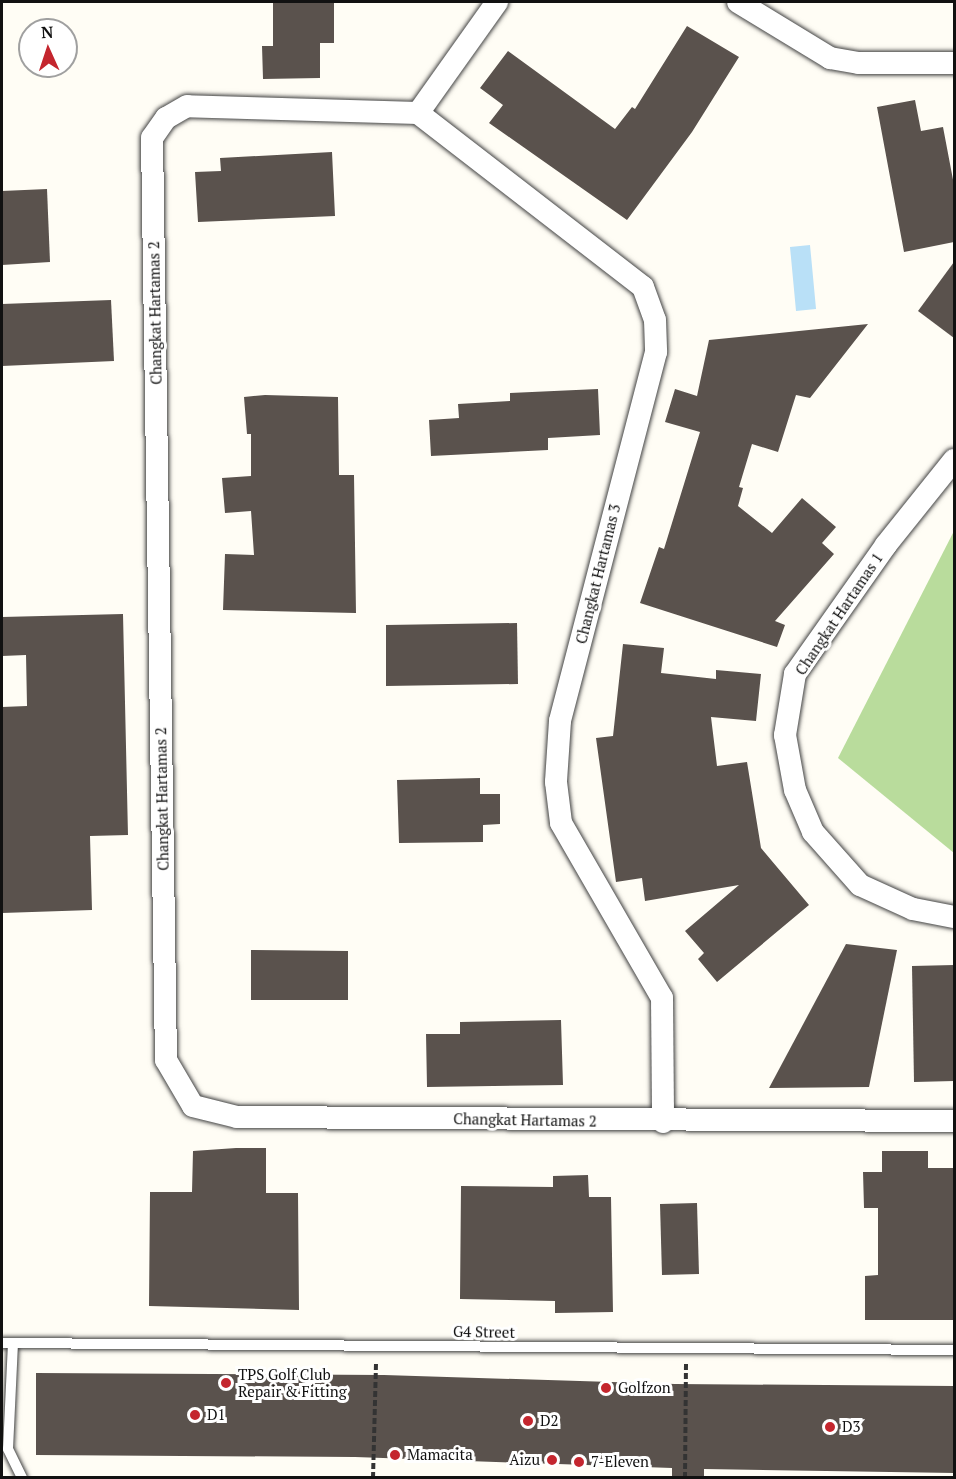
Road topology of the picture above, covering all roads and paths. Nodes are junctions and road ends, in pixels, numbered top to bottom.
1 (497, 2) edge
2 (738, 2) edge
3 (954, 63) edge
4 (418, 113) junction
5 (954, 460) edge
6 (954, 917) edge
7 (954, 1121) edge
8 (663, 1122) junction
9 (7, 1343) edge
10 (954, 1350) edge
11 (375, 1384) dead end
12 (686, 1389) dead end
13 (22, 1478) edge
14 (373, 1478) edge
15 (685, 1478) edge

1 - 4 street
2 - 3 street
4 - 8 street, Changkat Hartamas 3
4 - 8 street, Changkat Hartamas 2
5 - 6 street, Changkat Hartamas 1
7 - 8 street, Changkat Hartamas 2
9 - 10 lane, G4 Street
9 - 13 lane
11 - 14 path
12 - 15 path

